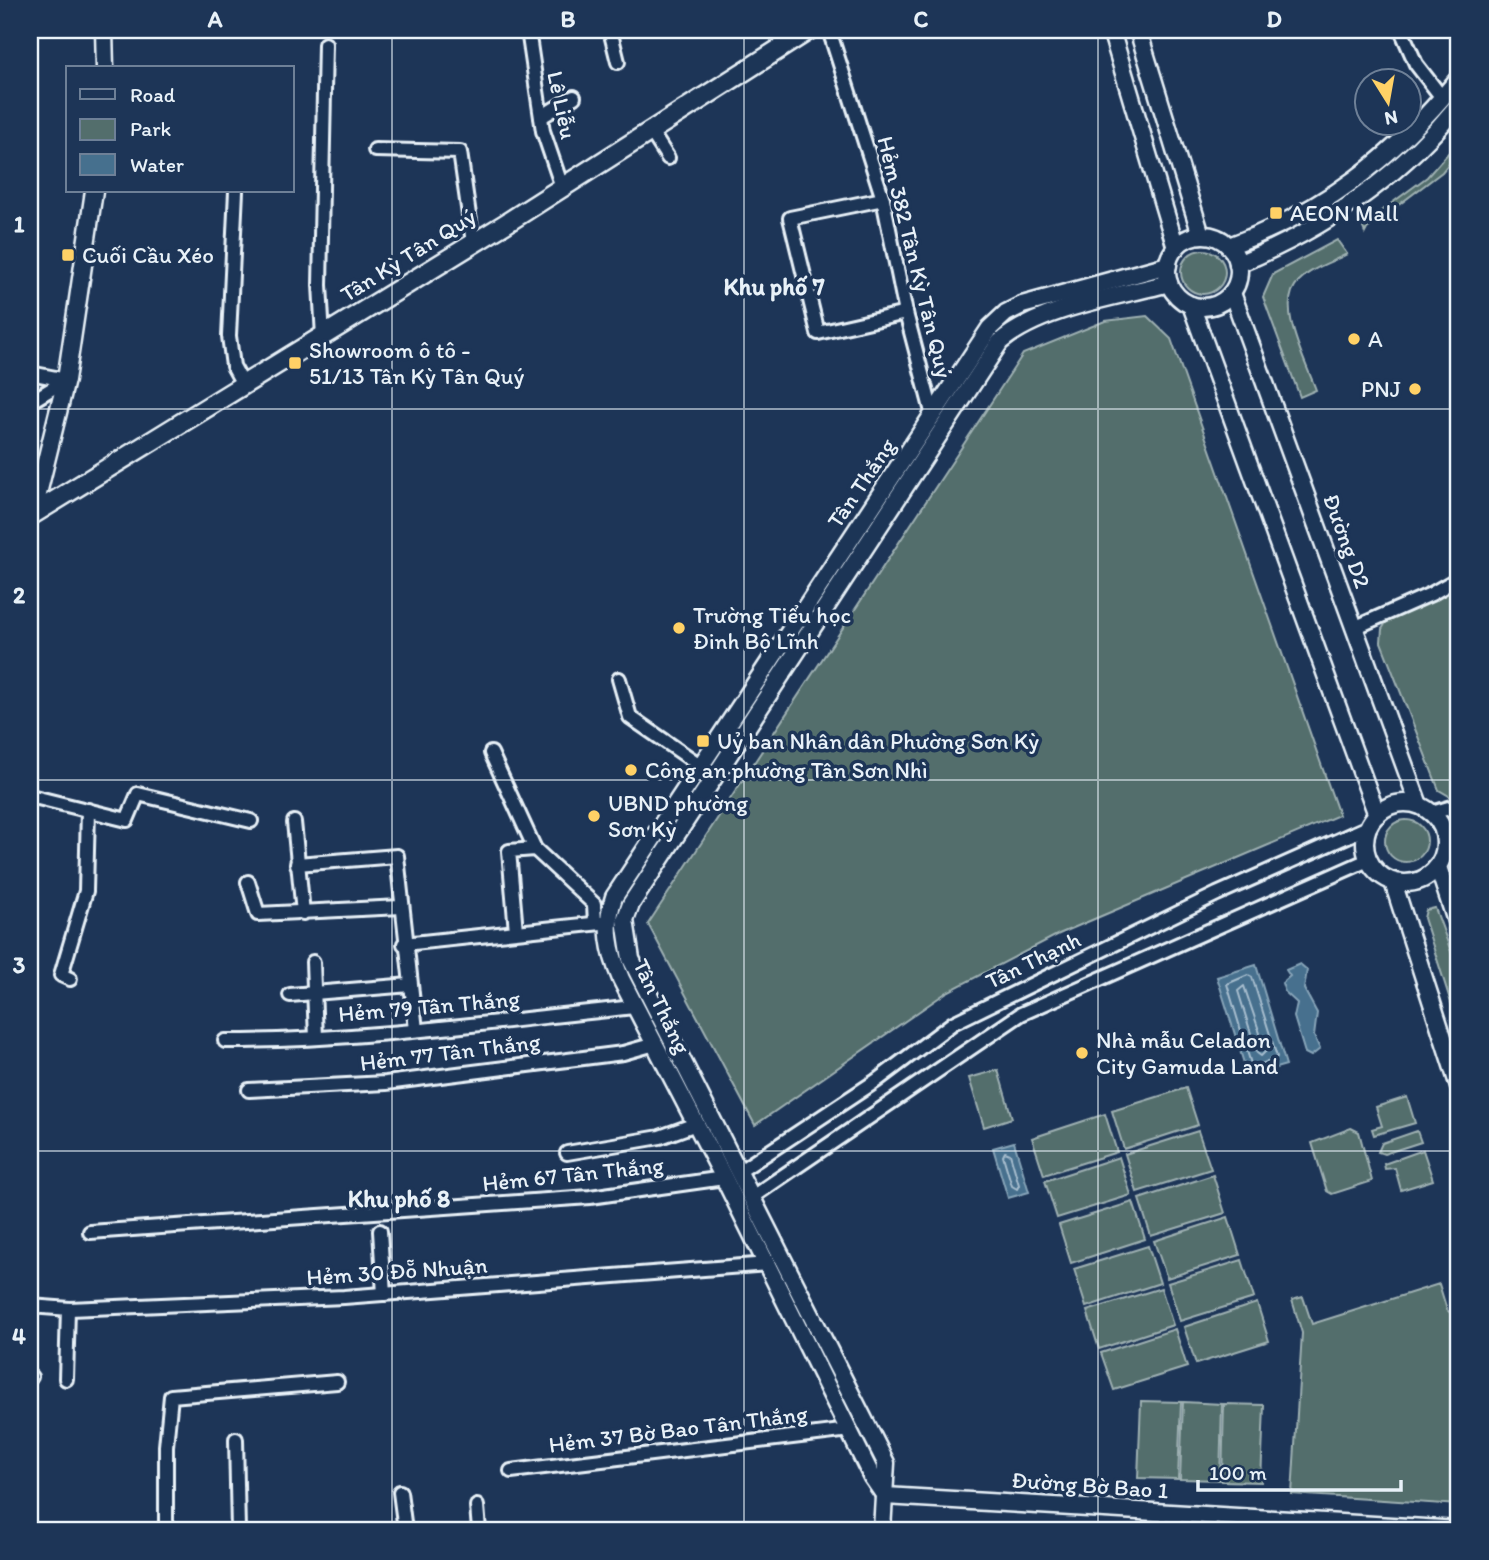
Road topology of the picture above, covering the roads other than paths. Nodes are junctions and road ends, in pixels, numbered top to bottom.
1 (104, 30) edge
2 (528, 30) edge
3 (610, 30) edge
4 (829, 30) edge
5 (1111, 30) edge
6 (1138, 30) edge
7 (1401, 30) edge
8 (800, 32) edge
9 (326, 44) dead end
10 (618, 62) dead end
11 (105, 66) edge
12 (1459, 78) edge
13 (574, 97) dead end
14 (1443, 99) junction
15 (1459, 104) edge
16 (541, 117) junction
17 (650, 130) junction
18 (375, 149) dead end
19 (668, 158) dead end
20 (562, 187) junction
21 (94, 192) edge
22 (236, 192) edge
23 (883, 199) junction
24 (1201, 235) junction
25 (473, 243) junction
26 (1229, 246) junction
27 (1176, 248) junction
28 (1238, 264) junction
29 (1168, 265) junction
30 (1169, 283) junction
31 (1232, 293) junction
32 (1191, 305) junction
33 (906, 313) junction
34 (323, 337) junction
35 (30, 373) edge
36 (66, 380) junction
37 (244, 386) junction
38 (30, 402) edge
39 (933, 415) junction
40 (32, 515) edge
41 (1459, 578) edge
42 (1354, 628) junction
43 (619, 679) dead end
44 (491, 753) dead end
45 (701, 766) junction
46 (30, 796) edge
47 (1459, 805) edge
48 (1425, 809) junction
49 (88, 810) junction
50 (251, 821) dead end
51 (294, 821) dead end
52 (1373, 821) junction
53 (1452, 837) edge
54 (535, 849) junction
55 (1368, 860) junction
56 (297, 864) junction
57 (1438, 867) junction
58 (248, 882) dead end
59 (1393, 882) junction
60 (401, 907) junction
61 (303, 913) junction
62 (625, 920) junction
63 (602, 922) junction
64 (1459, 930) edge
65 (516, 931) junction
66 (404, 943) junction
67 (313, 962) dead end
68 (70, 979) dead end
69 (410, 985) junction
70 (316, 994) junction
71 (290, 995) dead end
72 (651, 998) junction
73 (635, 1007) junction
74 (416, 1030) junction
75 (316, 1038) junction
76 (225, 1041) dead end
77 (655, 1044) junction
78 (1459, 1087) edge
79 (249, 1090) dead end
80 (696, 1124) junction
81 (567, 1153) dead end
82 (740, 1171) junction
83 (724, 1178) junction
84 (752, 1197) junction
85 (738, 1206) junction
86 (380, 1231) dead end
87 (90, 1232) dead end
88 (768, 1264) junction
89 (384, 1294) junction
90 (30, 1306) edge
91 (68, 1309) junction
92 (66, 1379) dead end
93 (337, 1382) dead end
94 (850, 1430) junction
95 (236, 1439) dead end
96 (511, 1471) dead end
97 (400, 1492) dead end
98 (885, 1496) junction
99 (477, 1506) dead end
100 (166, 1530) edge
101 (238, 1530) edge
102 (405, 1530) edge
103 (479, 1530) edge
104 (882, 1530) edge
105 (1459, 1530) edge

1 - 11 street
2 - 16 street, Lê Liễu
3 - 10 street
4 - 23 street, Hẻm 382 Tân Kỳ Tân Quý
5 - 27 street
6 - 24 street
7 - 14 street
8 - 17 main road, Tân Kỳ Tân Quý
9 - 34 street
12 - 14 street
13 - 16 street
14 - 26 street
15 - 28 street
16 - 20 street, Lê Liễu
17 - 19 street
17 - 20 main road, Tân Kỳ Tân Quý
18 - 25 street
20 - 25 main road, Tân Kỳ Tân Quý
21 - 36 street
22 - 37 street
23 - 33 street, Hẻm 382 Tân Kỳ Tân Quý
23 - 33 street
24 - 26 street
24 - 27 street
25 - 34 main road, Tân Kỳ Tân Quý
26 - 28 street
27 - 29 street
28 - 31 street
29 - 30 street
29 - 39 street, Tân Thắng
30 - 32 street
30 - 62 street, Tân Thắng
31 - 32 street
31 - 42 street, Đường D2
32 - 52 street
33 - 39 street, Hẻm 382 Tân Kỳ Tân Quý
34 - 37 main road, Tân Kỳ Tân Quý
35 - 36 street
36 - 38 street
36 - 40 street
37 - 40 main road, Tân Kỳ Tân Quý
39 - 45 street, Tân Thắng
41 - 42 street
42 - 48 street, Đường D2
43 - 45 street
44 - 54 street
45 - 63 street, Tân Thắng
46 - 49 street
47 - 48 street
48 - 52 street
48 - 53 street
49 - 50 street
49 - 68 street
51 - 56 street
52 - 55 street
52 - 82 street, Tân Thạnh
53 - 57 street
54 - 63 street
54 - 65 street
55 - 59 street
55 - 84 street, Tân Thạnh
56 - 60 street
56 - 61 street
57 - 59 street
57 - 64 street
58 - 61 street
59 - 78 street
60 - 61 street
60 - 66 street
62 - 63 street
62 - 72 street, Tân Thắng
63 - 65 street
63 - 73 street, Tân Thắng
65 - 66 street
66 - 69 street
67 - 70 street
69 - 70 street
69 - 74 street
70 - 71 street
70 - 75 street
72 - 73 street
72 - 82 street, Tân Thắng
73 - 74 street, Hẻm 79 Tân Thắng
73 - 77 street, Tân Thắng
74 - 75 street, Hẻm 79 Tân Thắng
75 - 76 street, Hẻm 79 Tân Thắng
77 - 79 street, Hẻm 77 Tân Thắng
77 - 80 street, Tân Thắng
80 - 81 street
80 - 83 street, Tân Thắng
82 - 83 street
82 - 84 street, Tân Thắng
83 - 85 street, Tân Thắng
83 - 87 street, Hẻm 67 Tân Thắng
84 - 85 street
84 - 98 street, Tân Thắng
85 - 88 street, Tân Thắng
86 - 89 street
88 - 89 street, Hẻm 30 Đỗ Nhuận
88 - 94 street, Tân Thắng
89 - 91 street, Hẻm 30 Đỗ Nhuận
90 - 91 street, Hẻm 30 Đỗ Nhuận
91 - 92 street
93 - 100 street
94 - 96 street, Hẻm 37 Bờ Bao Tân Thắng
94 - 98 street, Tân Thắng
95 - 101 street
97 - 102 street
98 - 104 street, Tân Thắng
98 - 105 street, Đường Bờ Bao 1
99 - 103 street

